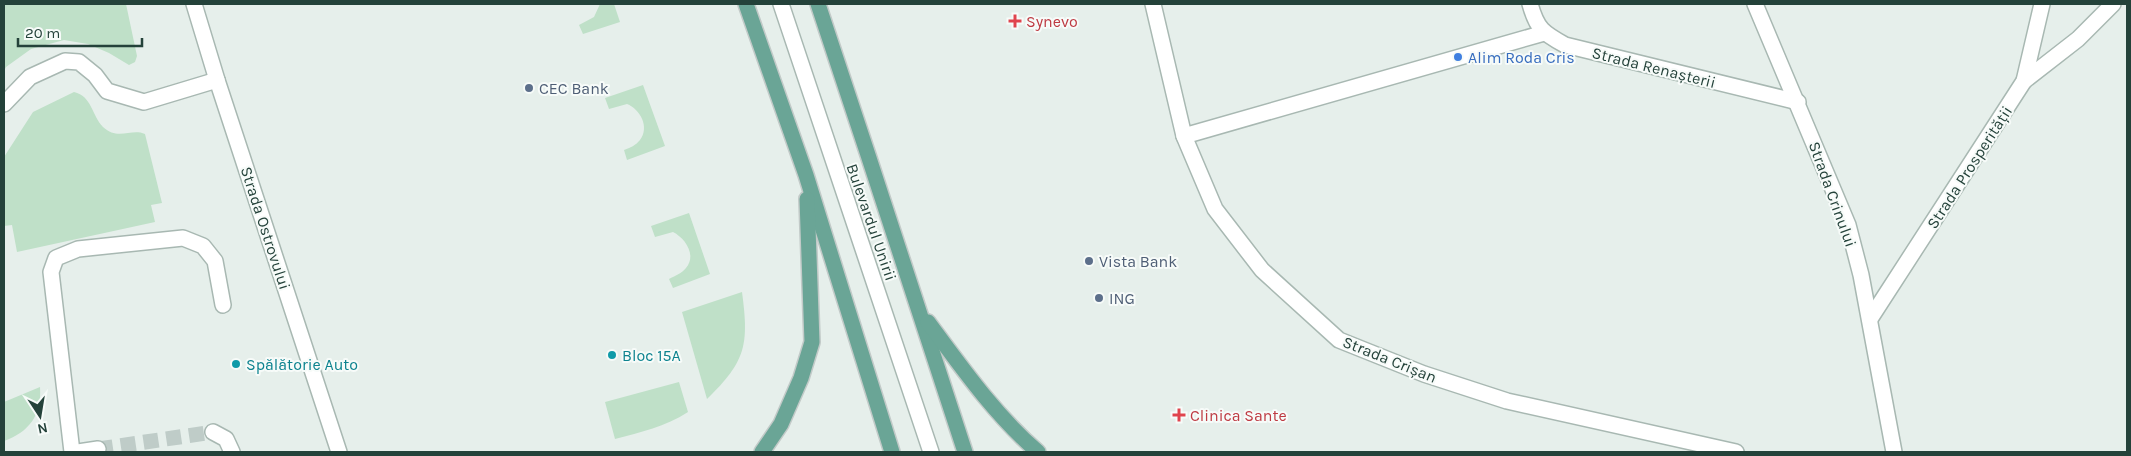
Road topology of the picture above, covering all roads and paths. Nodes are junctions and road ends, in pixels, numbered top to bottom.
1 (194, 4) edge
2 (746, 4) edge
3 (781, 4) edge
4 (818, 4) edge
5 (1153, 4) edge
6 (1530, 4) edge
7 (1756, 4) edge
8 (2042, 4) edge
9 (2114, 4) edge
10 (1544, 33) junction
11 (217, 80) junction
12 (2024, 81) junction
13 (1798, 102) junction
14 (4, 104) edge
15 (1184, 136) junction
16 (806, 175) junction
17 (223, 306) dead end
18 (921, 312) junction
19 (1870, 319) junction
20 (213, 432) dead end
21 (98, 449) dead end
22 (72, 452) edge
23 (78, 452) edge
24 (232, 452) edge
25 (339, 452) edge
26 (762, 452) edge
27 (892, 452) edge
28 (931, 452) edge
29 (965, 452) edge
30 (1038, 452) edge
31 (1736, 452) edge
32 (1894, 452) edge

1 - 11 street, Strada Ostrovului
2 - 16 main road
3 - 28 street, Bulevardul Unirii
4 - 18 main road, Bulevardul Unirii
5 - 15 street, Strada Crișan
6 - 10 street, Strada Renașterii
7 - 13 street, Strada Crinului
8 - 12 street, Strada Prosperității
9 - 12 street
10 - 13 street, Strada Renașterii
10 - 15 street
11 - 14 street
11 - 25 street, Strada Ostrovului
12 - 19 street, Strada Prosperității
13 - 19 street, Strada Crinului
15 - 31 street, Strada Crișan
16 - 26 main road
16 - 27 main road
17 - 22 street
18 - 29 main road, Bulevardul Unirii
18 - 30 main road
19 - 32 street, Strada Crinului
20 - 24 street
21 - 23 street

